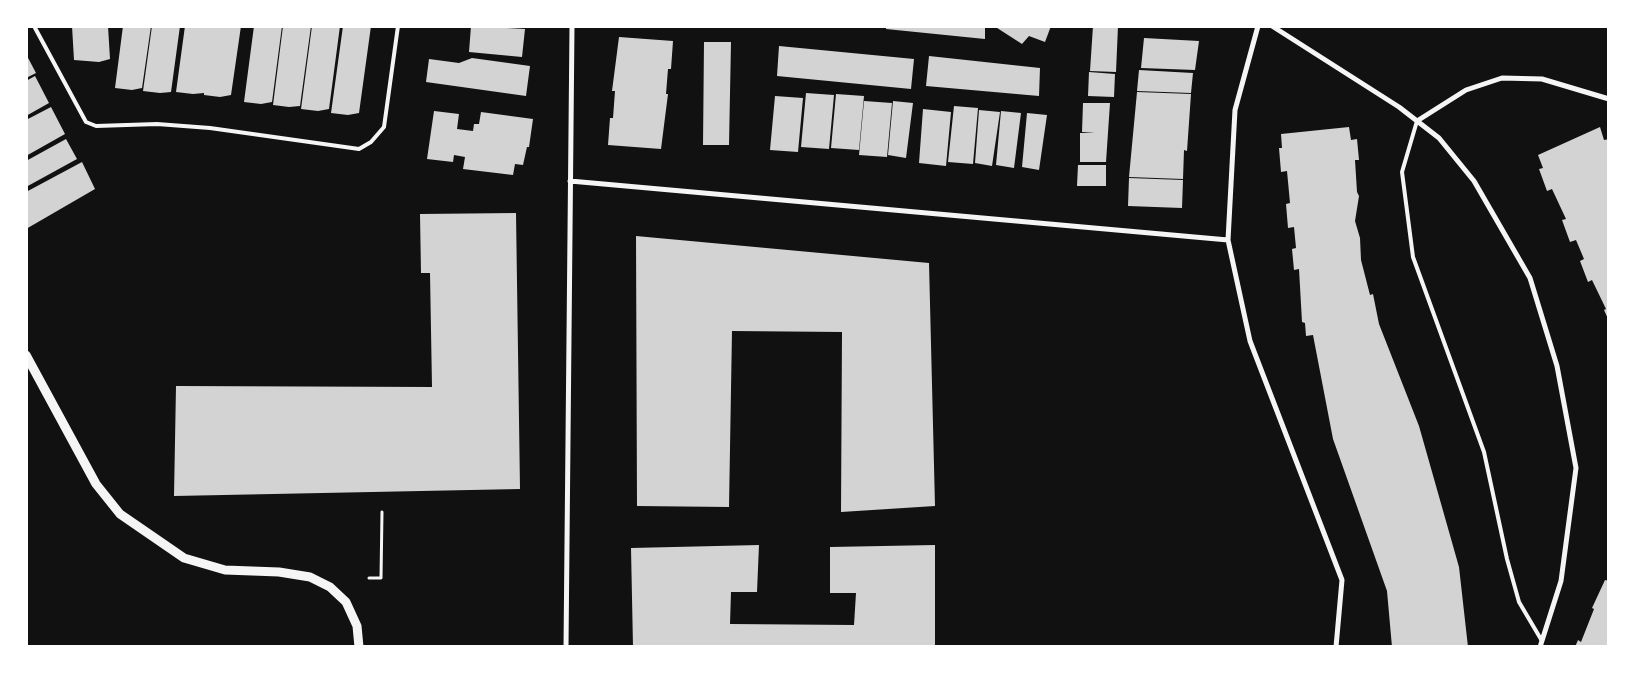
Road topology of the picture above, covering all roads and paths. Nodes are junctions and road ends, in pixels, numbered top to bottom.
1 (34, 26) edge
2 (398, 26) edge
3 (572, 26) edge
4 (1258, 26) edge
5 (1272, 26) edge
6 (1609, 99) edge
7 (1417, 121) junction
8 (570, 181) junction
9 (1228, 240) junction
10 (26, 355) edge
11 (382, 512) dead end
12 (369, 578) dead end
13 (1541, 644) edge
14 (359, 647) edge
15 (566, 647) edge
16 (1336, 647) edge

1 - 2 lane
3 - 8 street
4 - 9 street
5 - 7 street
6 - 7 street
7 - 13 lane
7 - 13 street
8 - 9 street
8 - 15 street
9 - 16 street
10 - 14 street
11 - 12 path

